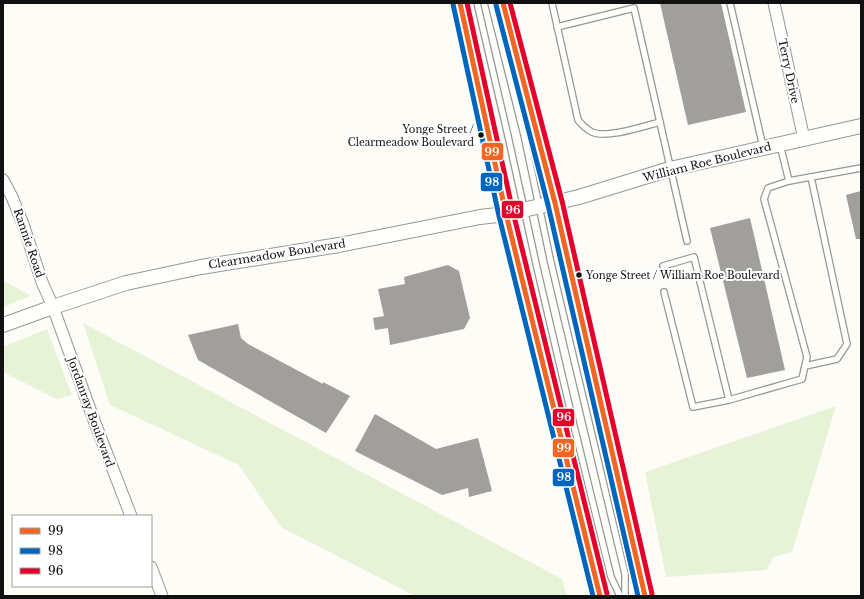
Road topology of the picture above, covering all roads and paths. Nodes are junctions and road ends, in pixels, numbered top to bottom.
1 (460, 3) edge
2 (477, 3) edge
3 (491, 3) edge
4 (503, 3) edge
5 (552, 3) edge
6 (730, 3) edge
7 (774, 3) edge
8 (558, 27) junction
9 (660, 122) junction
10 (861, 126) edge
11 (804, 139) junction
12 (780, 145) junction
13 (764, 148) junction
14 (861, 168) edge
15 (670, 169) junction
16 (811, 177) junction
17 (3, 180) edge
18 (789, 181) junction
19 (547, 204) junction
20 (524, 210) junction
21 (506, 214) junction
22 (687, 241) dead end
23 (663, 266) dead end
24 (664, 292) dead end
25 (53, 307) junction
26 (3, 325) edge
27 (805, 366) junction
28 (729, 400) junction
29 (131, 515) edge
30 (152, 570) edge
31 (162, 596) edge
32 (600, 596) edge
33 (620, 596) edge
34 (625, 596) edge
35 (645, 596) edge

1 - 21 main road
2 - 20 lane
3 - 19 lane
4 - 19 main road
5 - 8 lane
6 - 13 lane
7 - 11 street, Terry Drive
8 - 9 lane
8 - 9 lane
9 - 15 lane
10 - 11 street, William Roe Boulevard
11 - 12 street, William Roe Boulevard
12 - 13 street, William Roe Boulevard
12 - 18 lane
13 - 15 street, William Roe Boulevard
14 - 16 lane
15 - 19 street, William Roe Boulevard
15 - 22 lane
16 - 18 lane
16 - 27 lane
17 - 25 street, Rannie Road
18 - 27 lane
19 - 20 street, Clearmeadow Boulevard
19 - 34 lane
19 - 35 main road
20 - 21 street, Clearmeadow Boulevard
20 - 33 lane
21 - 25 street, Clearmeadow Boulevard
21 - 32 main road
23 - 28 lane
24 - 28 lane
25 - 26 street, Clearmeadow Boulevard
25 - 29 street, Jordanray Boulevard
27 - 28 lane
30 - 31 street

